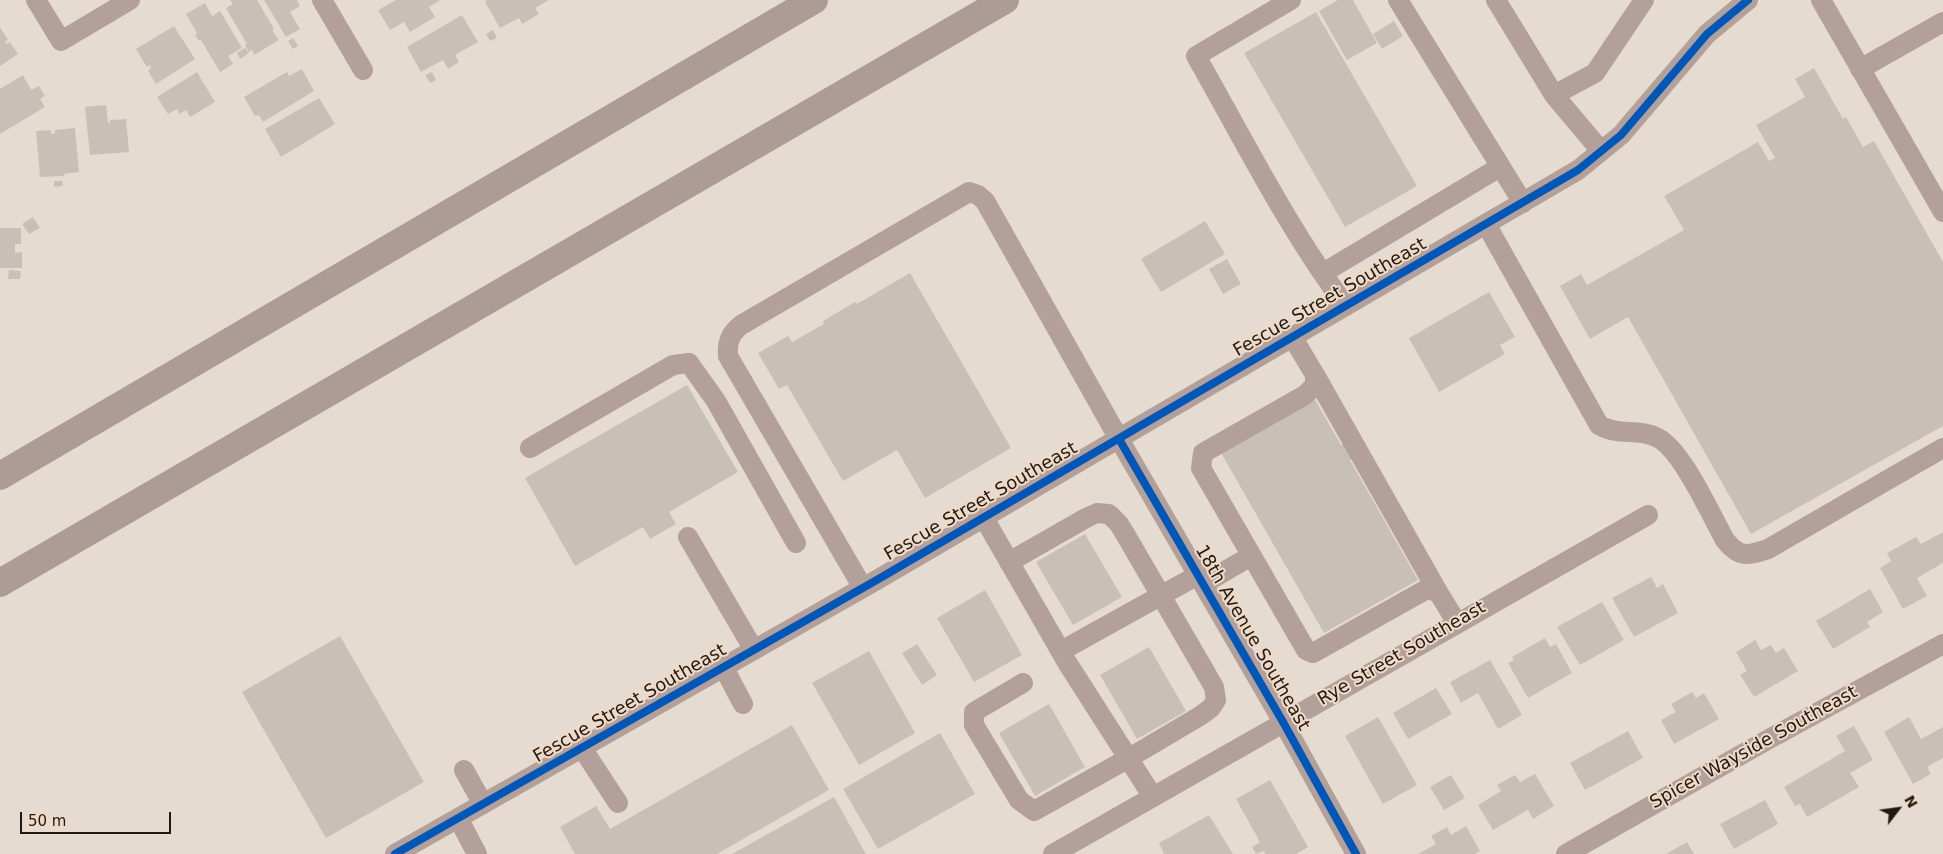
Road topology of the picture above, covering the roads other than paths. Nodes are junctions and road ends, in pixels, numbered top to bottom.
1 (36, 0) edge
2 (130, 0) edge
3 (322, 0) edge
4 (814, 0) edge
5 (1005, 0) edge
6 (1291, 0) edge
7 (1398, 0) edge
8 (1496, 0) edge
9 (1644, 0) edge
10 (1748, 0) edge
11 (1821, 0) edge
12 (1943, 22) edge
13 (1860, 69) junction
14 (364, 70) dead end
15 (1554, 96) junction
16 (1601, 151) junction
17 (1500, 167) junction
18 (1523, 203) junction
19 (1943, 212) edge
20 (1486, 224) junction
21 (1323, 273) junction
22 (1346, 306) junction
23 (1293, 338) junction
24 (1315, 375) junction
25 (1119, 439) junction
26 (530, 448) dead end
27 (1943, 448) edge
28 (0, 476) edge
29 (1648, 515) dead end
30 (984, 518) junction
31 (688, 537) dead end
32 (796, 543) dead end
33 (1251, 556) junction
34 (1009, 562) junction
35 (1200, 580) junction
36 (0, 583) edge
37 (862, 588) junction
38 (1438, 592) junction
39 (1161, 596) junction
40 (1456, 623) junction
41 (1943, 644) edge
42 (754, 650) junction
43 (1061, 652) junction
44 (724, 668) junction
45 (1023, 683) dead end
46 (743, 704) dead end
47 (1283, 722) junction
48 (582, 748) junction
49 (1129, 758) junction
50 (464, 770) dead end
51 (1154, 797) junction
52 (618, 803) dead end
53 (483, 804) junction
54 (458, 818) junction
55 (395, 854) edge
56 (477, 854) edge
57 (1053, 854) edge
58 (1356, 854) edge
59 (1566, 854) edge

1 - 2 street
3 - 14 street
4 - 28 highway
5 - 36 highway
6 - 21 street
7 - 17 street
8 - 15 street
9 - 15 street
10 - 16 street, Fescue Street Southeast
11 - 13 street
12 - 13 street
13 - 19 street
15 - 16 street
16 - 18 street, Fescue Street Southeast
17 - 18 street
17 - 21 street
18 - 20 street, Fescue Street Southeast
20 - 22 street, Fescue Street Southeast
20 - 27 street
21 - 22 street
22 - 23 street, Fescue Street Southeast
23 - 24 street
23 - 25 street, Fescue Street Southeast
24 - 33 street
24 - 38 street
25 - 30 street, Fescue Street Southeast
25 - 35 street, 18th Avenue Southeast
25 - 37 street, 18th Avenue Southeast
26 - 32 street
29 - 40 street, Rye Street Southeast
30 - 34 street
30 - 37 street, Fescue Street Southeast
31 - 42 street
33 - 35 street
33 - 38 street
34 - 39 street
34 - 43 street
35 - 39 street
35 - 47 street, 18th Avenue Southeast
37 - 42 street, Fescue Street Southeast
38 - 40 street
39 - 43 street
39 - 49 street
40 - 47 street, Rye Street Southeast
41 - 59 street, Spicer Wayside Southeast
42 - 44 street, Fescue Street Southeast
43 - 49 street
44 - 46 street
44 - 48 street, Fescue Street Southeast
45 - 49 street
47 - 51 street, Rye Street Southeast
47 - 58 street, 18th Avenue Southeast
48 - 52 street
48 - 53 street, Fescue Street Southeast
49 - 51 street
50 - 53 street
51 - 57 street, Rye Street Southeast
53 - 54 street, Fescue Street Southeast
54 - 55 street, Fescue Street Southeast
54 - 56 street

